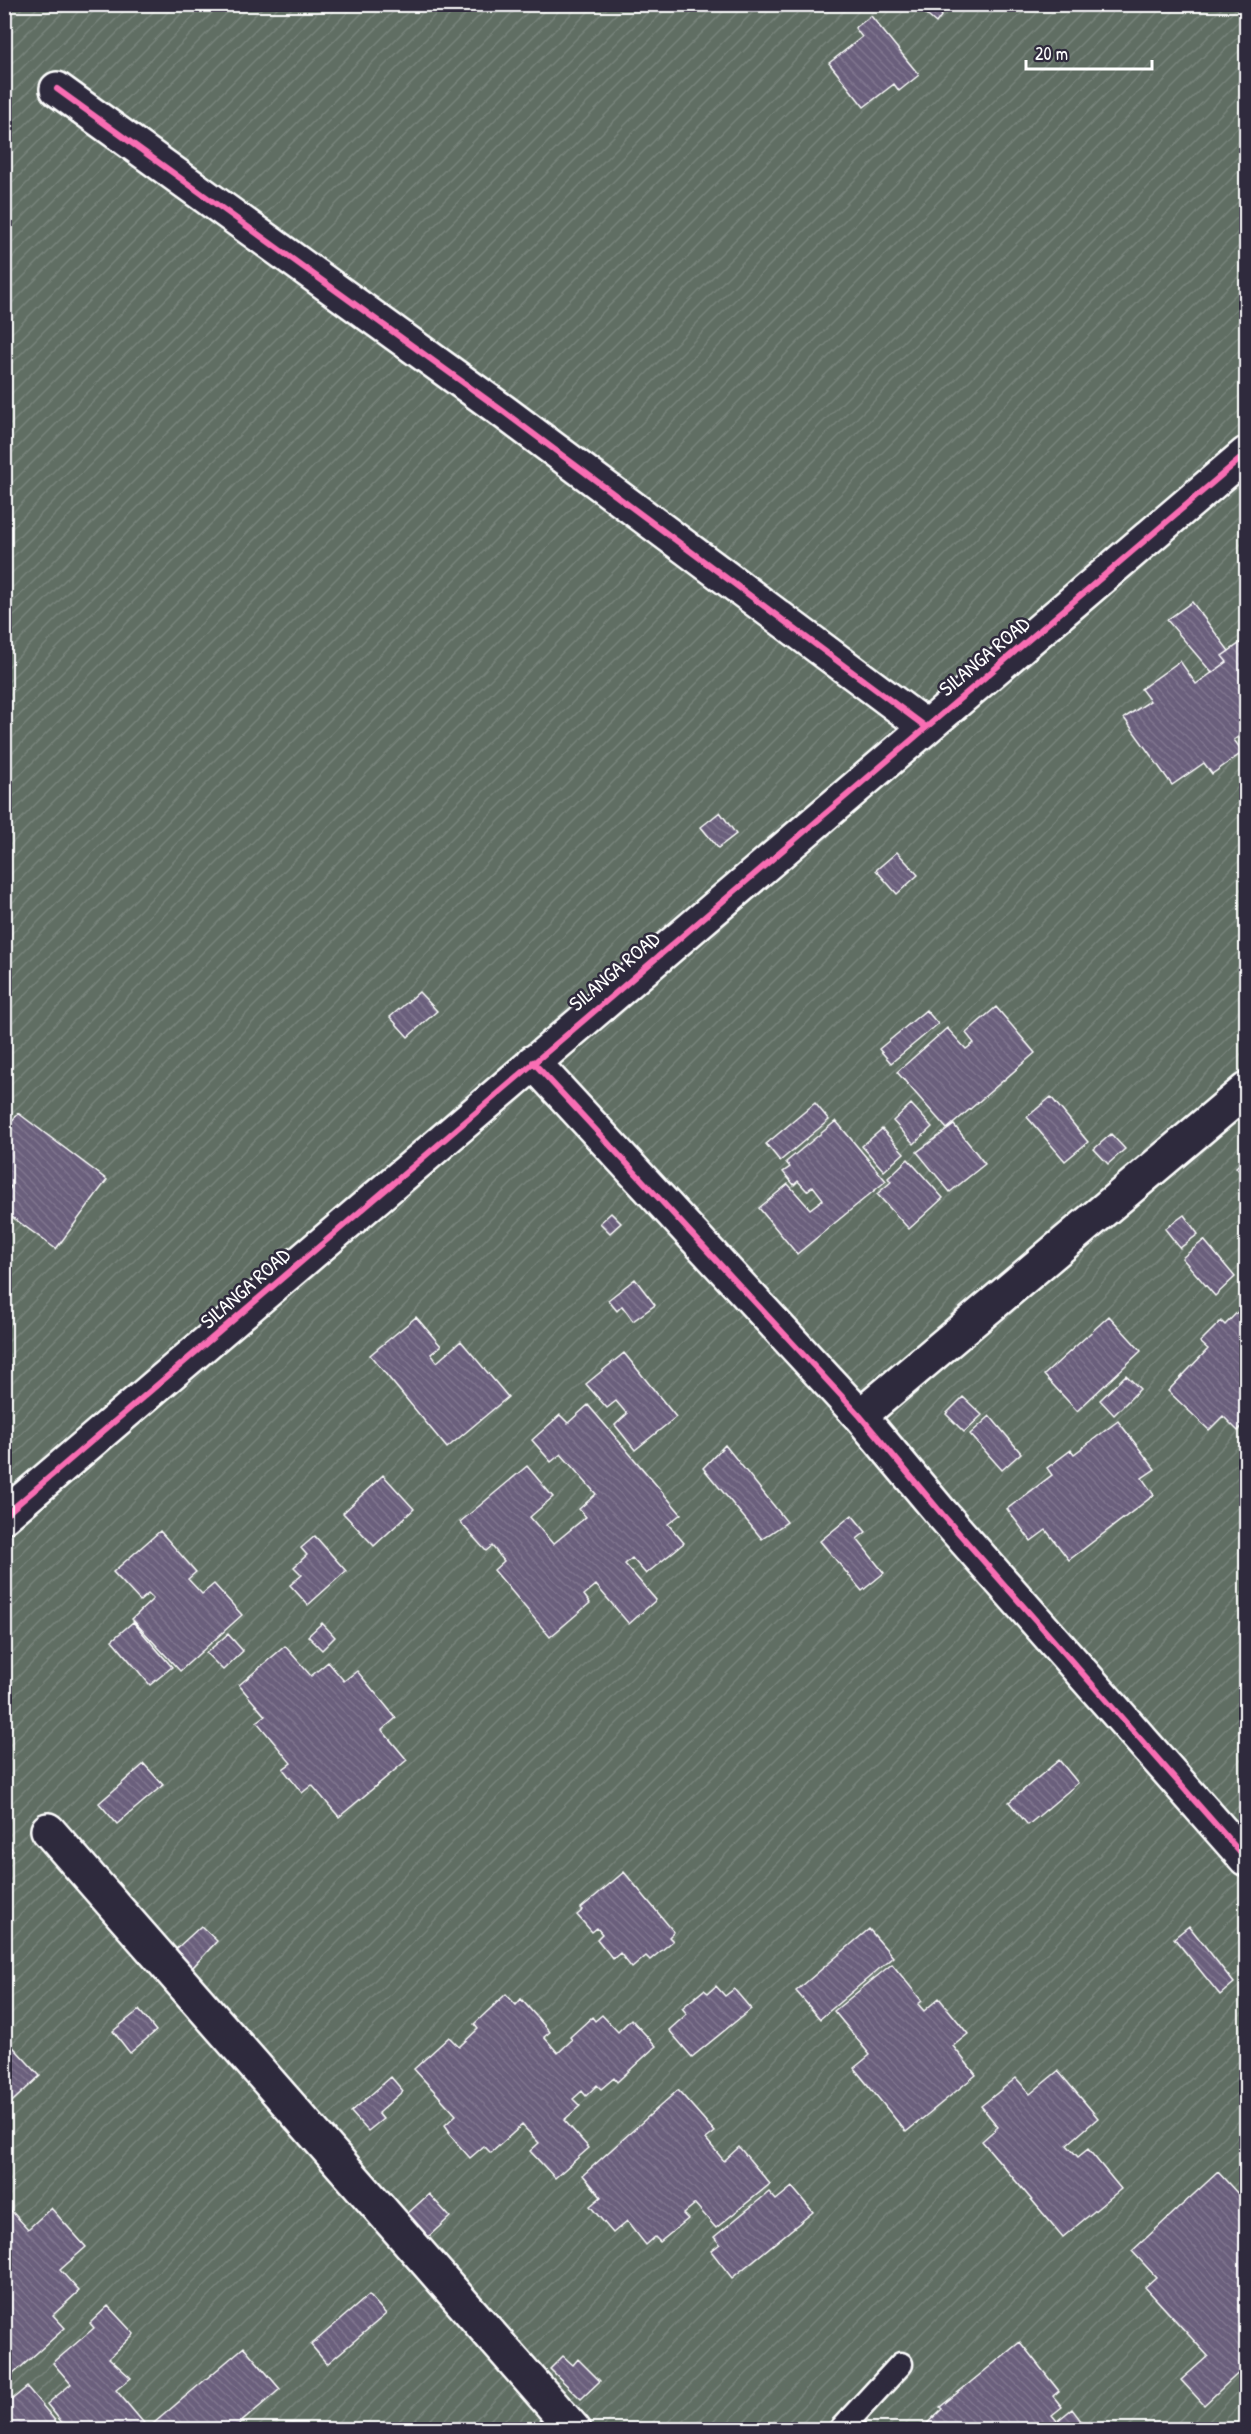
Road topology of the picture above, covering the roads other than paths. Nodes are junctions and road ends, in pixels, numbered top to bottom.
1 (57, 89) dead end
2 (1246, 454) edge
3 (926, 727) junction
4 (533, 1062) junction
5 (1246, 1090) edge
6 (860, 1416) junction
7 (4, 1516) edge
8 (48, 1830) dead end
9 (1246, 1859) edge
10 (901, 2364) dead end
11 (574, 2430) edge
12 (840, 2430) edge

1 - 3 street
2 - 3 street, SILANGA ROAD
3 - 4 street, SILANGA ROAD
4 - 6 street
4 - 7 street, SILANGA ROAD
5 - 6 street
6 - 9 street
8 - 11 street
10 - 12 lane

